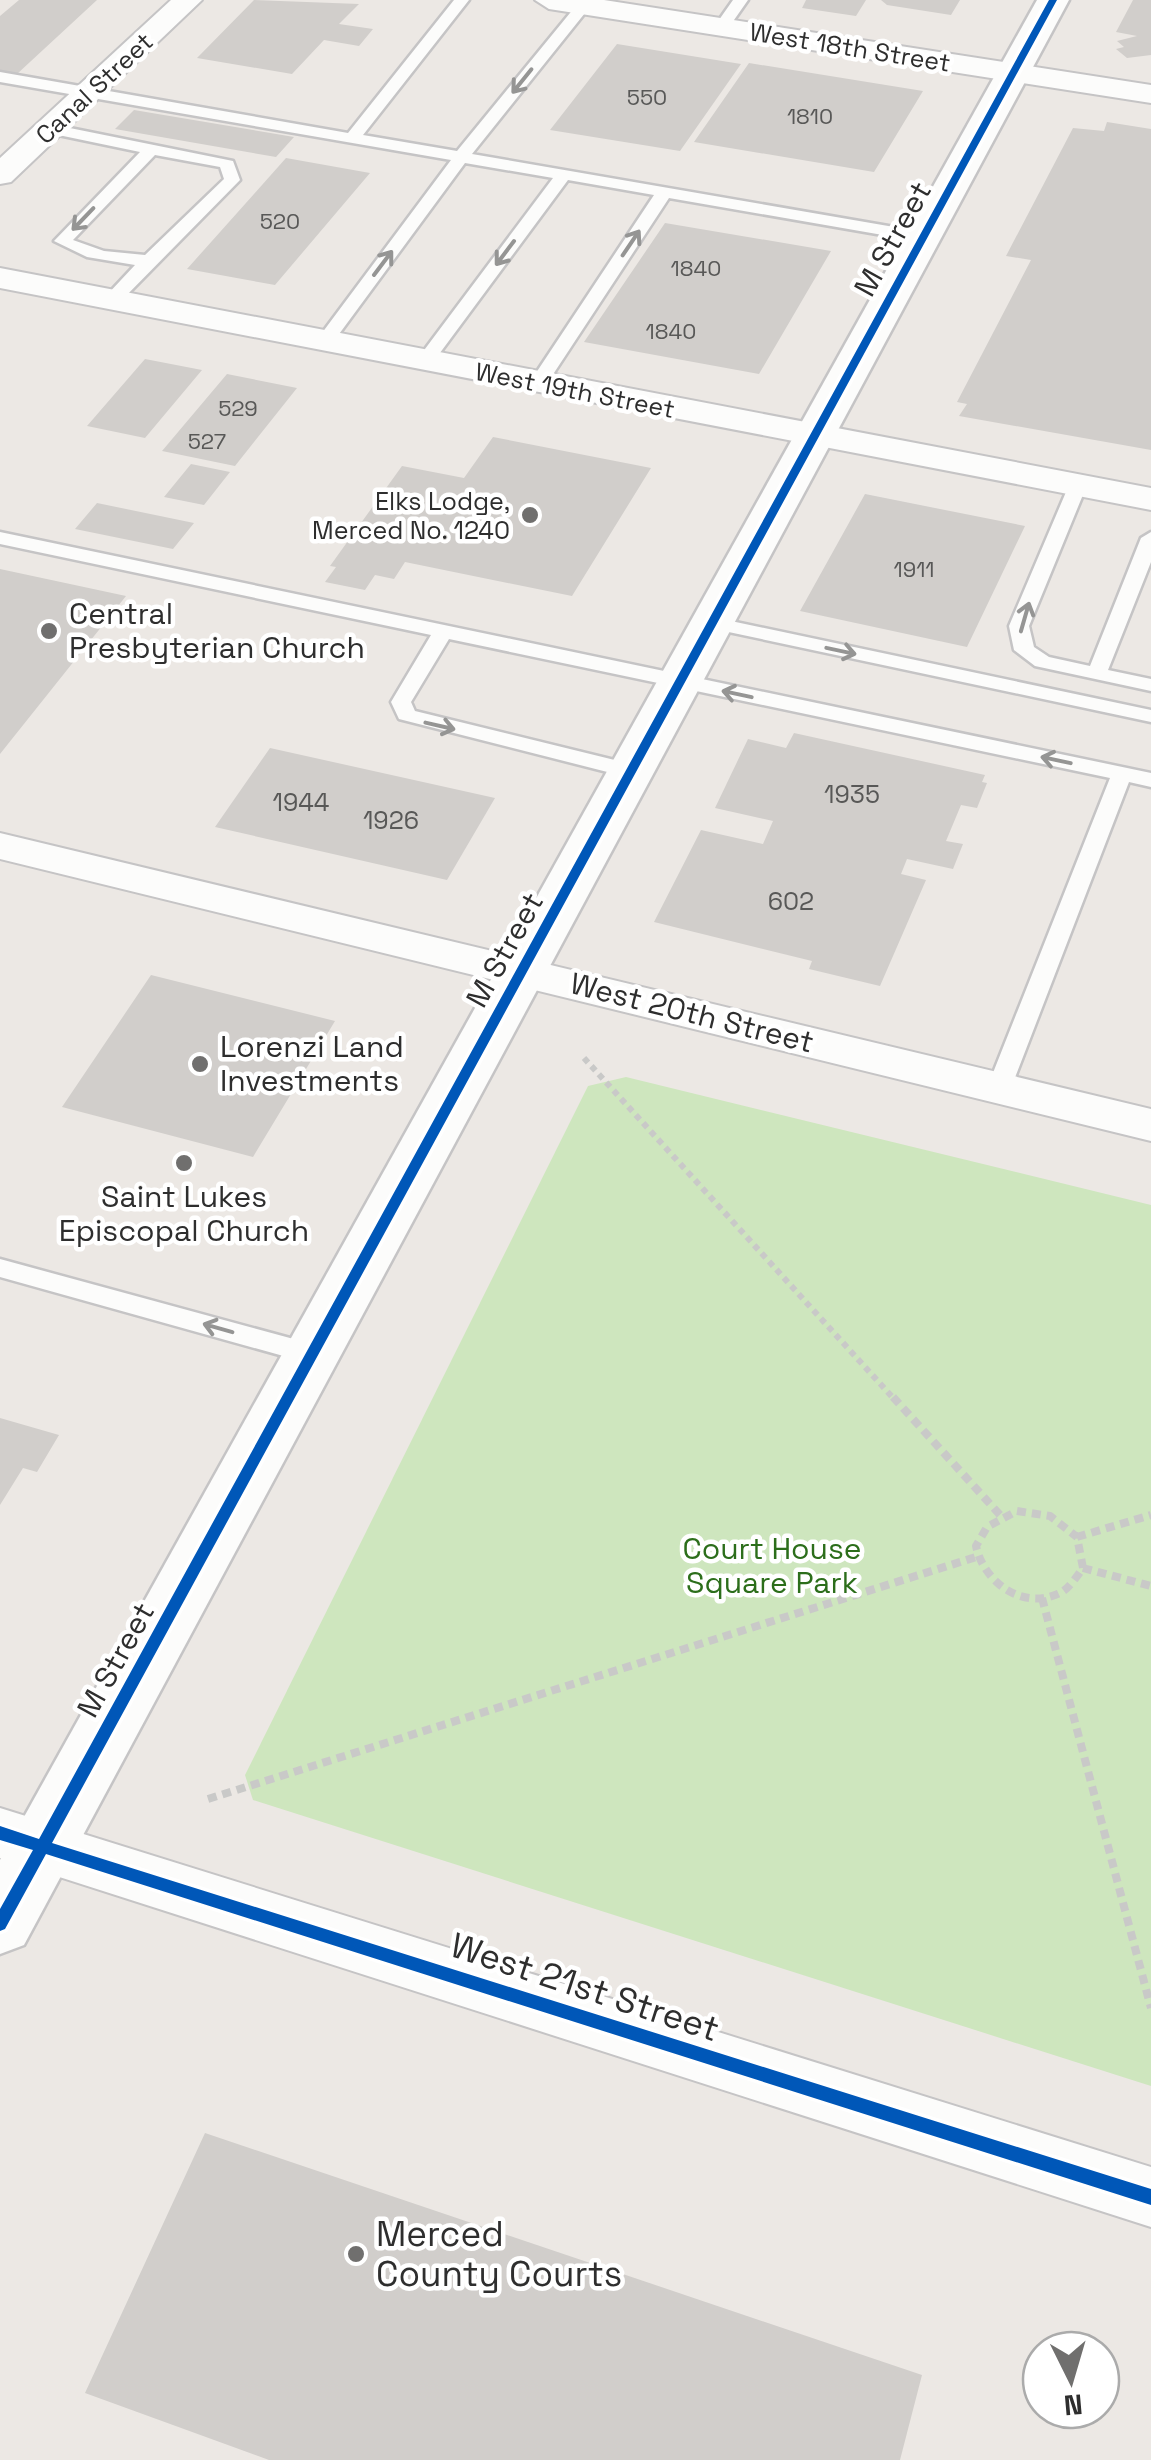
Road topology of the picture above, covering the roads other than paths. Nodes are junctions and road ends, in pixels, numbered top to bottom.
1 (188, 0) edge
2 (462, 0) edge
3 (741, 0) edge
4 (1053, 0) edge
5 (564, 2) edge
6 (722, 27) junction
7 (1013, 72) junction
8 (0, 78) edge
9 (90, 92) junction
10 (1151, 94) edge
11 (50, 129) junction
12 (352, 138) junction
13 (151, 149) junction
14 (462, 157) junction
15 (0, 175) edge
16 (564, 175) junction
17 (665, 192) junction
18 (923, 237) junction
19 (149, 260) junction
20 (0, 278) edge
21 (112, 300) junction
22 (325, 341) junction
23 (425, 361) junction
24 (538, 382) junction
25 (814, 436) junction
26 (1078, 485) junction
27 (1151, 499) edge
28 (0, 538) edge
29 (1151, 538) edge
30 (712, 624) junction
31 (443, 632) junction
32 (1097, 673) junction
33 (680, 682) junction
34 (1151, 685) edge
35 (1151, 716) edge
36 (631, 771) junction
37 (1122, 774) junction
38 (1151, 780) edge
39 (0, 846) edge
40 (521, 972) junction
41 (999, 1088) junction
42 (1151, 1125) edge
43 (0, 1268) edge
44 (312, 1354) junction
45 (21, 1840) edge
46 (0, 1924) edge
47 (1151, 2197) edge

1 - 9 street, Canal Street
2 - 12 lane
3 - 6 lane
4 - 7 street, M Street
5 - 6 street, West 18th Street
5 -> 14 lane
6 - 7 street, West 18th Street
7 - 10 street, West 18th Street
7 - 18 street, M Street
8 - 9 lane
9 - 11 street, Canal Street
9 - 12 lane
11 - 13 lane
11 - 15 street, Canal Street
12 - 14 lane
13 - 19 lane
13 -> 19 lane
14 - 16 lane
22 -> 14 lane
16 - 17 lane
16 -> 23 lane
17 - 18 lane
24 -> 17 lane
18 - 25 street, M Street
19 - 21 lane
20 - 21 street, West 19th Street
21 - 22 street, West 19th Street
22 - 23 street, West 19th Street
23 - 24 street, West 19th Street
24 - 25 street, West 19th Street
25 - 26 street, West 19th Street
25 - 30 street, M Street
26 - 27 street, West 19th Street
32 -> 26 lane
28 - 31 lane
29 - 32 lane
30 - 33 street, M Street
30 -> 35 lane
31 - 33 lane
31 -> 36 lane
32 - 34 lane
33 - 36 street, M Street
37 -> 33 lane
36 - 40 street, M Street
37 - 38 lane
37 - 41 lane
39 - 40 street, West 20th Street
40 - 41 street, West 20th Street
40 - 44 street, M Street
41 - 42 street, West 20th Street
44 -> 43 lane
44 - 45 street, M Street
45 - 46 street, M Street
45 - 47 street, West 21st Street

